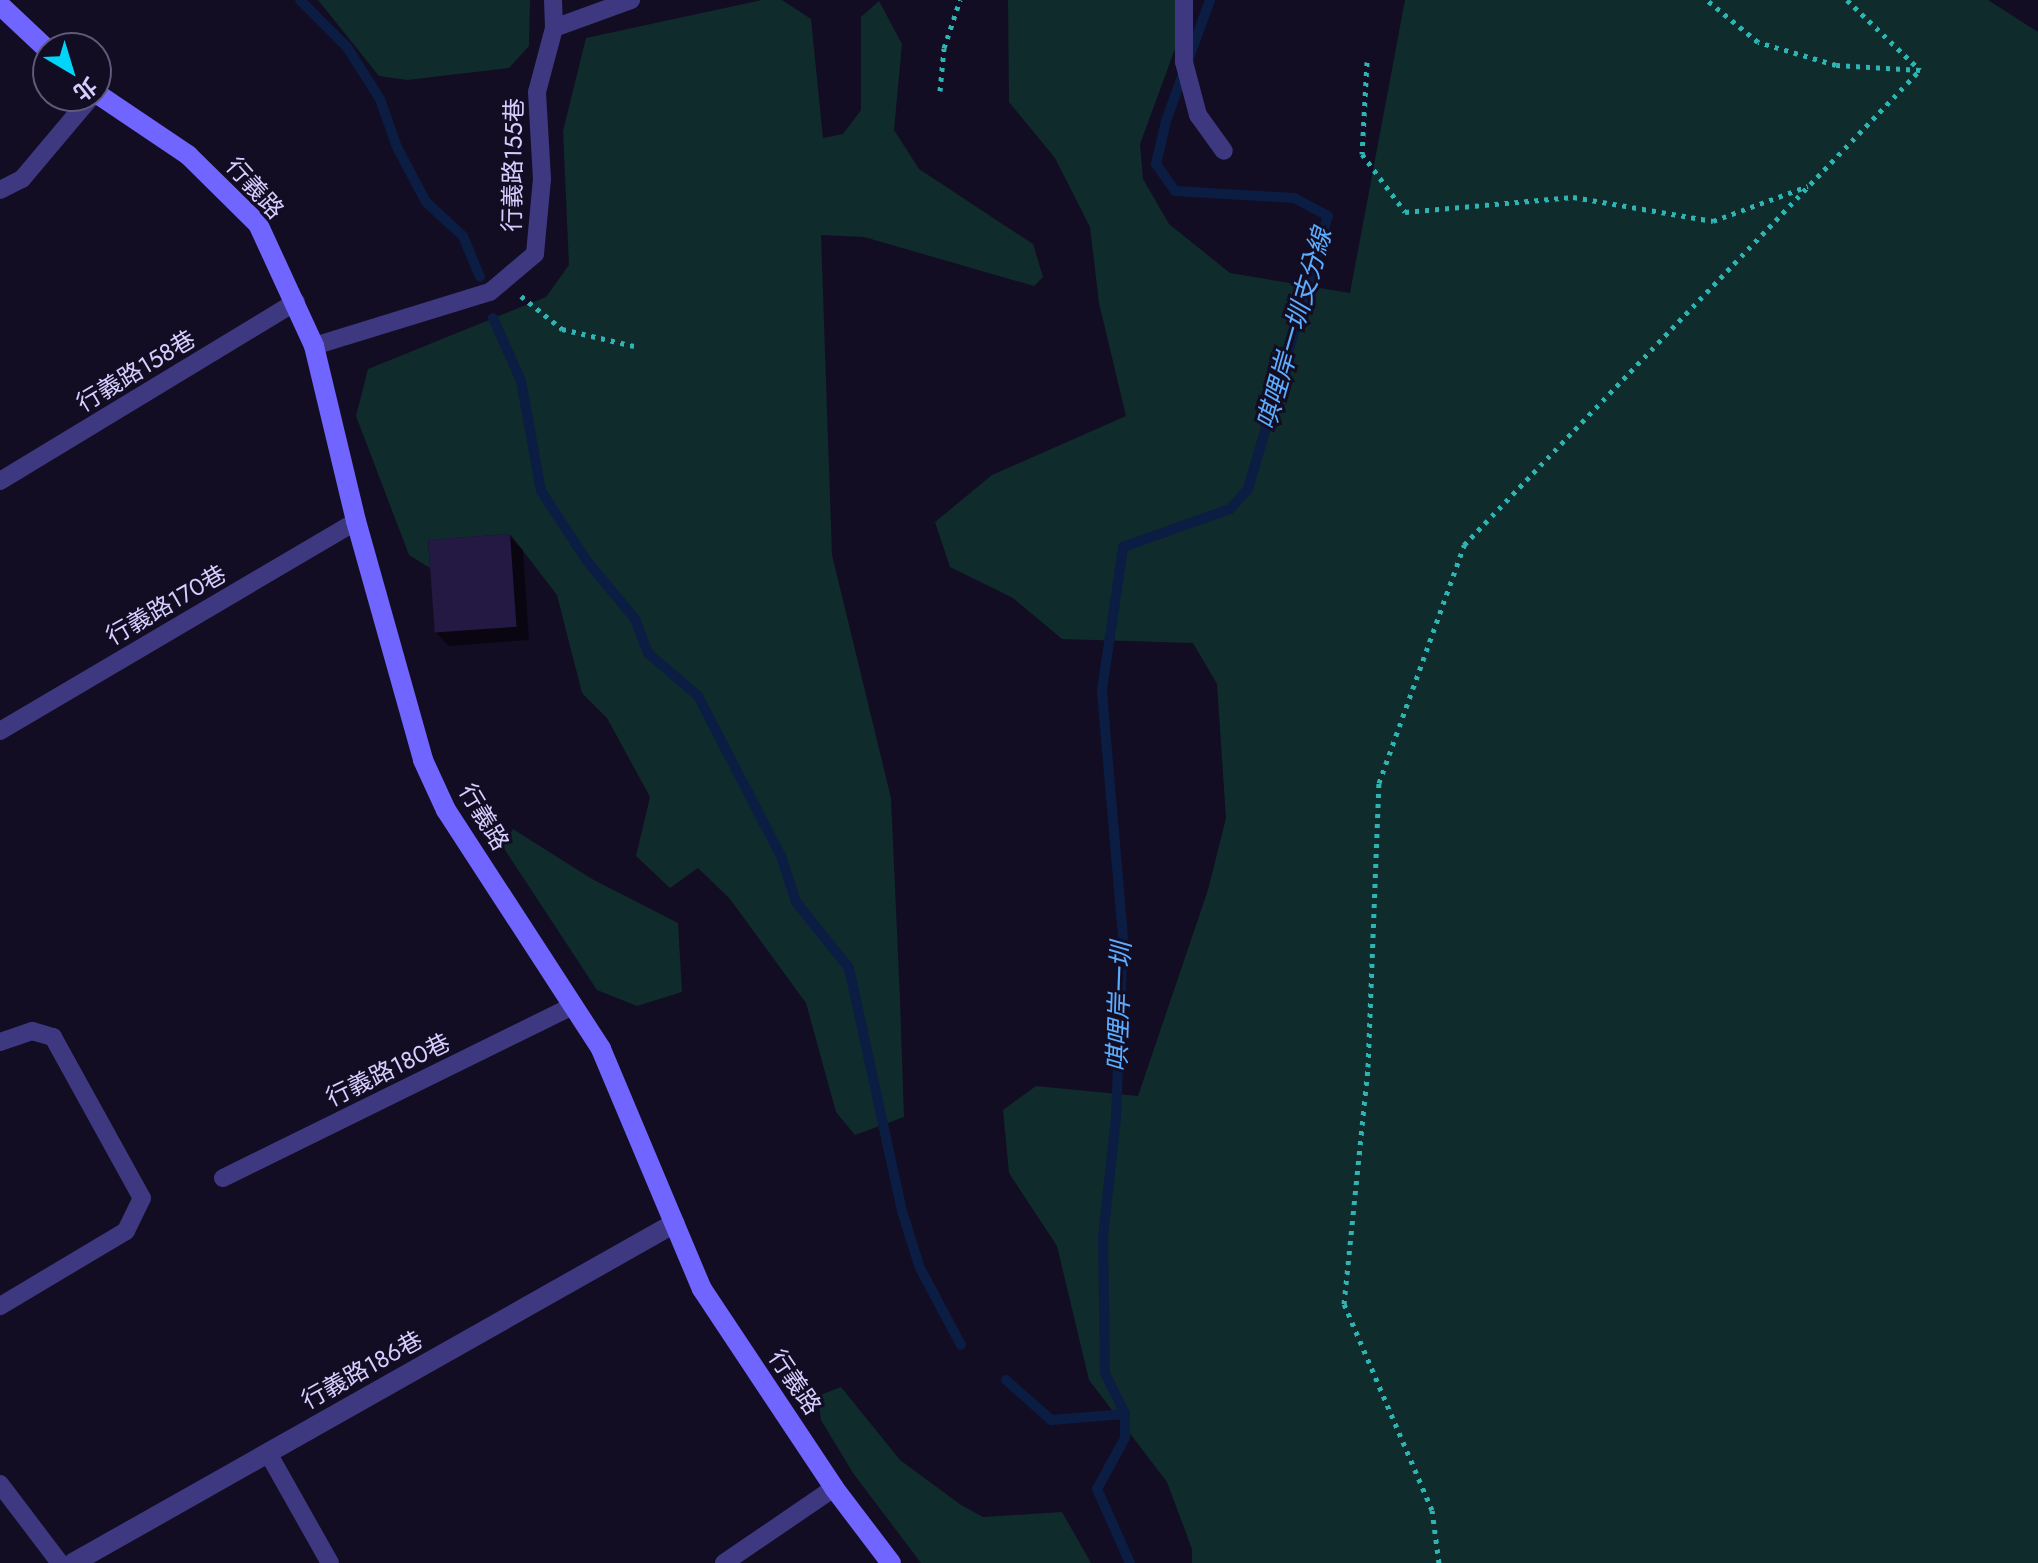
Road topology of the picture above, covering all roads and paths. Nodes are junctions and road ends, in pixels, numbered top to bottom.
1 (553, 0) edge
2 (631, 0) edge
3 (960, 0) edge
4 (1184, 0) edge
5 (1707, 0) edge
6 (1847, 0) edge
7 (0, 5) edge
8 (554, 28) junction
9 (32, 35) edge
10 (1367, 62) dead end
11 (1920, 70) junction
12 (940, 91) dead end
13 (112, 106) edge
14 (79, 112) edge
15 (1224, 151) dead end
16 (1813, 184) junction
17 (0, 190) edge
18 (507, 281) junction
19 (296, 302) junction
20 (314, 346) junction
21 (634, 346) dead end
22 (0, 481) edge
23 (356, 521) junction
24 (0, 731) edge
25 (574, 1005) junction
26 (0, 1042) edge
27 (223, 1178) dead end
28 (675, 1223) junction
29 (0, 1306) edge
30 (268, 1453) junction
31 (0, 1484) edge
32 (834, 1488) junction
33 (60, 1563) edge
34 (73, 1563) edge
35 (330, 1563) edge
36 (724, 1563) edge
37 (891, 1563) edge
38 (1439, 1563) edge

1 - 8 lane, 行義路155巷
2 - 8 lane
3 - 12 path
4 - 15 lane
5 - 11 path
6 - 11 path
7 - 9 street
8 - 18 lane, 行義路155巷
10 - 16 path
11 - 16 path
13 - 19 street, 行義路
14 - 17 lane
16 - 38 path
18 - 20 lane, 行義路155巷
18 - 21 path
19 - 20 street, 行義路
19 - 22 lane, 行義路158巷
20 - 23 street, 行義路
23 - 24 lane, 行義路170巷
23 - 25 street, 行義路
25 - 27 lane, 行義路180巷
25 - 28 street, 行義路
26 - 29 lane
28 - 30 street, 行義路186巷
28 - 32 street, 行義路
30 - 34 street, 行義路186巷
30 - 35 lane
31 - 33 lane
32 - 36 lane
32 - 37 street, 行義路

